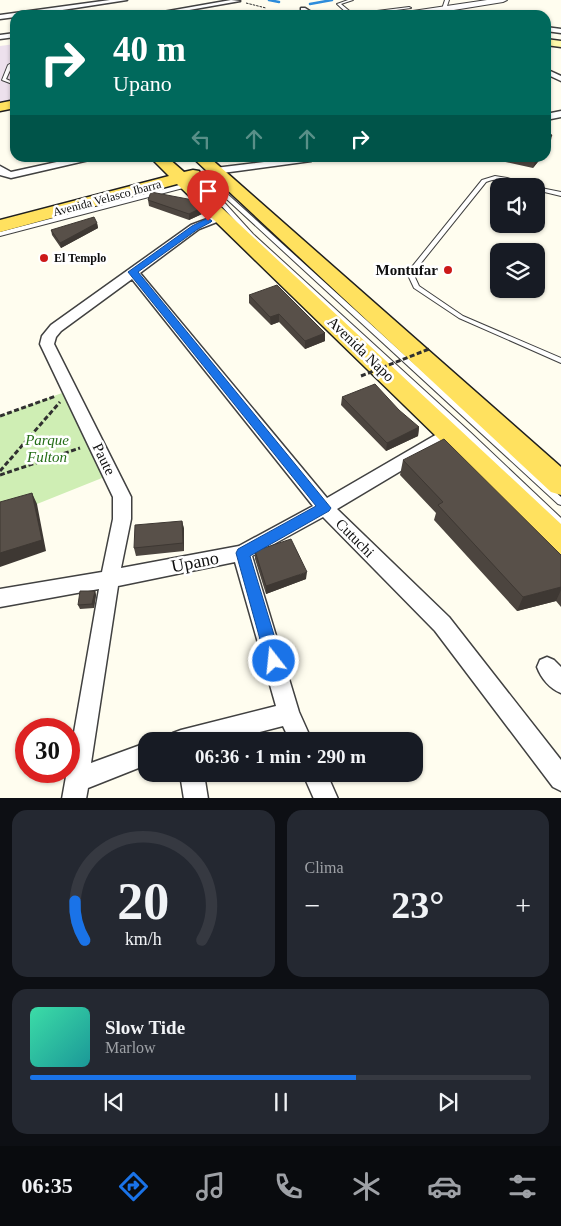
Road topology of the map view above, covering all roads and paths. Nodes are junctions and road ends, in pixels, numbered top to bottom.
1 (124, 0) edge
2 (351, 0) edge
3 (447, 0) edge
4 (503, 0) edge
5 (238, 1) edge
6 (85, 2) edge
7 (444, 9) junction
8 (42, 10) edge
9 (94, 10) dead end
10 (181, 10) edge
11 (273, 10) edge
12 (345, 10) edge
13 (426, 10) edge
14 (10, 66) edge
15 (10, 82) edge
16 (68, 162) edge
17 (163, 162) edge
18 (286, 162) edge
19 (208, 164) edge
20 (0, 169) edge
21 (490, 178) edge
22 (189, 187) junction
23 (545, 190) edge
24 (561, 194) edge
25 (223, 216) junction
26 (0, 226) edge
27 (0, 234) edge
28 (0, 239) edge
29 (132, 272) junction
30 (429, 349) dead end
31 (561, 361) edge
32 (361, 376) dead end
33 (70, 390) junction
34 (0, 416) edge
35 (450, 434) junction
36 (96, 442) junction
37 (0, 471) edge
38 (0, 475) edge
39 (561, 484) edge
40 (561, 502) edge
41 (325, 508) junction
42 (561, 524) edge
43 (561, 543) edge
44 (242, 553) junction
45 (110, 580) junction
46 (0, 598) edge
47 (547, 667) dead end
48 (561, 682) edge
49 (289, 714) junction
50 (217, 732) edge
51 (297, 732) edge
52 (138, 758) edge
53 (561, 779) edge
54 (193, 782) edge
55 (319, 782) edge
56 (76, 789) edge
57 (196, 798) edge
58 (326, 798) edge

1 - 6 street
2 - 12 lane
3 - 7 lane
4 - 7 street
5 - 10 street
5 - 11 path
6 - 8 street
6 - 9 street
7 - 13 street
14 - 15 lane
16 - 20 street
17 - 22 main road, Avenida Napo
18 - 19 street
19 - 22 main road, Avenida Velasco Ibarra
19 - 39 main road
21 - 31 lane
22 - 25 main road, Avenida Napo
22 - 26 main road, Avenida Velasco Ibarra
22 - 27 lane
22 - 28 main road, Avenida Velasco Ibarra
22 - 40 lane
22 - 42 lane
23 - 24 lane
25 - 29 street, Paute
25 - 35 main road, Avenida Napo
29 - 33 street, Paute
29 - 41 street, Cutuchi
30 - 32 path, bridge
33 - 34 path
33 - 36 street, Paute
33 - 37 path
35 - 41 street, Upano
35 - 43 main road, Avenida Napo
36 - 38 path
36 - 45 street, Paute
41 - 44 street, Upano
41 - 53 street, Cutuchi
44 - 45 street, Upano
44 - 49 street
45 - 46 street, Upano
45 - 56 street, Paute
47 - 48 street
49 - 50 street
49 - 51 street
52 - 56 street
54 - 57 street
55 - 58 street

